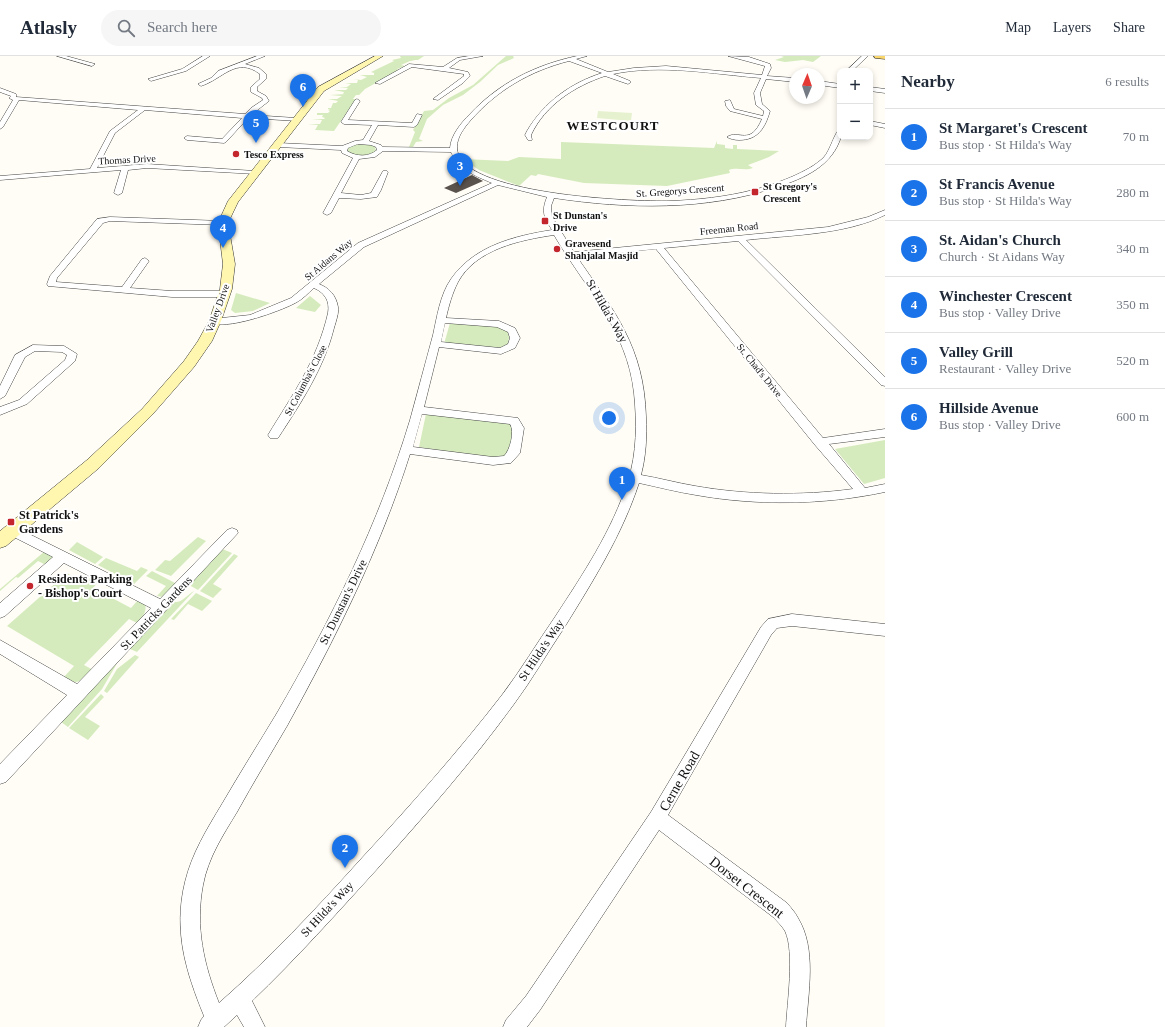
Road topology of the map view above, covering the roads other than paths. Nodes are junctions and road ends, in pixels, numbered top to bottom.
1 (60, 56) edge
2 (207, 56) edge
3 (262, 56) edge
4 (380, 56) edge
5 (480, 56) edge
6 (584, 56) edge
7 (731, 56) edge
8 (865, 56) edge
9 (878, 56) edge
10 (457, 57) edge
11 (885, 57) edge
12 (571, 58) junction
13 (92, 64) dead end
14 (243, 65) junction
15 (852, 68) edge
16 (444, 69) junction
17 (608, 73) junction
18 (764, 77) junction
19 (151, 79) dead end
20 (789, 80) edge
21 (628, 82) dead end
22 (378, 83) dead end
23 (825, 84) edge
24 (199, 85) dead end
25 (837, 85) edge
26 (873, 89) edge
27 (0, 90) edge
28 (885, 91) edge
29 (5, 98) dead end
30 (15, 98) junction
31 (436, 99) dead end
32 (357, 101) dead end
33 (728, 101) dead end
34 (144, 108) junction
35 (419, 115) dead end
36 (247, 116) junction
37 (765, 118) junction
38 (296, 120) junction
39 (376, 123) junction
40 (873, 124) edge
41 (885, 126) edge
42 (0, 127) edge
43 (730, 137) dead end
44 (187, 138) dead end
45 (530, 139) dead end
46 (837, 139) edge
47 (365, 142) junction
48 (278, 145) junction
49 (343, 148) junction
50 (380, 149) junction
51 (453, 150) junction
52 (357, 157) junction
53 (125, 168) junction
54 (93, 170) junction
55 (255, 173) junction
56 (372, 176) dead end
57 (0, 178) edge
58 (497, 183) junction
59 (109, 194) dead end
60 (336, 195) junction
61 (551, 196) junction
62 (341, 208) dead end
63 (885, 212) edge
64 (223, 223) junction
65 (558, 232) junction
66 (740, 238) junction
67 (658, 246) junction
68 (573, 255) junction
69 (145, 261) dead end
70 (314, 285) junction
71 (124, 290) junction
72 (224, 294) junction
73 (441, 320) junction
74 (215, 321) junction
75 (435, 344) junction
76 (885, 383) edge
77 (0, 396) edge
78 (419, 410) junction
79 (0, 411) edge
80 (885, 433) edge
81 (274, 435) dead end
82 (819, 442) junction
83 (406, 450) junction
84 (635, 478) junction
85 (885, 488) edge
86 (862, 493) junction
87 (13, 530) junction
88 (232, 533) dead end
89 (0, 542) edge
90 (63, 556) junction
91 (162, 607) junction
92 (0, 612) edge
93 (885, 630) edge
94 (0, 646) edge
95 (79, 694) junction
96 (0, 776) edge
97 (657, 818) junction
98 (239, 998) junction
99 (212, 1023) edge
100 (255, 1027) edge
101 (513, 1027) edge
102 (796, 1027) edge

1 - 13 street
2 - 19 street
3 - 14 street
4 - 38 street
5 - 10 street
6 - 12 street
7 - 18 street
8 - 15 street
9 - 11 main road
10 - 16 street
12 - 17 street
12 - 51 street
14 - 24 street
14 - 36 street
16 - 22 street
16 - 31 street
17 - 18 street
17 - 21 street
17 - 45 street
18 - 20 street
18 - 37 street
23 - 25 street
26 - 28 street
27 - 30 street
29 - 30 street
30 - 34 street
30 - 42 street
32 - 39 street
33 - 37 street
34 - 36 street
34 - 54 street
35 - 39 street
36 - 38 street
36 - 44 street
37 - 43 street
38 - 48 street
39 - 47 street
40 - 41 street
46 - 61 street, St. Gregorys Crescent
47 - 49 street
47 - 50 street
48 - 49 street
48 - 55 street
49 - 52 street
50 - 51 street
50 - 52 street
51 - 58 street
52 - 60 street
53 - 54 street, Thomas Drive
53 - 55 street, Thomas Drive
53 - 59 street
54 - 57 street, Thomas Drive
55 - 64 street
56 - 60 street
58 - 61 street, St. Gregorys Crescent
58 - 70 street, St Aidans Way
60 - 62 street
61 - 65 street, St Hilda's Way
63 - 66 street, Freeman Road
64 - 71 street
64 - 72 street, Valley Drive
65 - 68 street, St Hilda's Way
65 - 73 street, St. Dunstan's Drive
66 - 67 street, Freeman Road
66 - 76 street
67 - 68 street, Freeman Road
67 - 82 street, St. Chad's Drive
68 - 84 street, St Hilda's Way
69 - 71 street
70 - 74 street, St Aidans Way
70 - 81 street, St Columba's Close
71 - 72 street
72 - 74 street, Valley Drive
73 - 75 street, St. Dunstan's Drive
73 - 75 street
74 - 87 street, Valley Drive
75 - 78 street, St. Dunstan's Drive
77 - 79 street
78 - 83 street, St. Dunstan's Drive
78 - 83 street
80 - 82 street
82 - 86 street, St. Chad's Drive
83 - 99 street, St. Dunstan's Drive
84 - 86 street
84 - 98 street, St Hilda's Way
85 - 86 street
87 - 89 street, Valley Drive
87 - 90 street
88 - 91 street, St. Patricks Gardens
90 - 91 street
90 - 92 street
91 - 95 street, St. Patricks Gardens
93 - 97 street, Cerne Road
94 - 95 street
95 - 96 street, St. Patricks Gardens
97 - 101 street, Cerne Road
97 - 102 street, Dorset Crescent
98 - 99 street, St Hilda's Way
98 - 100 street

